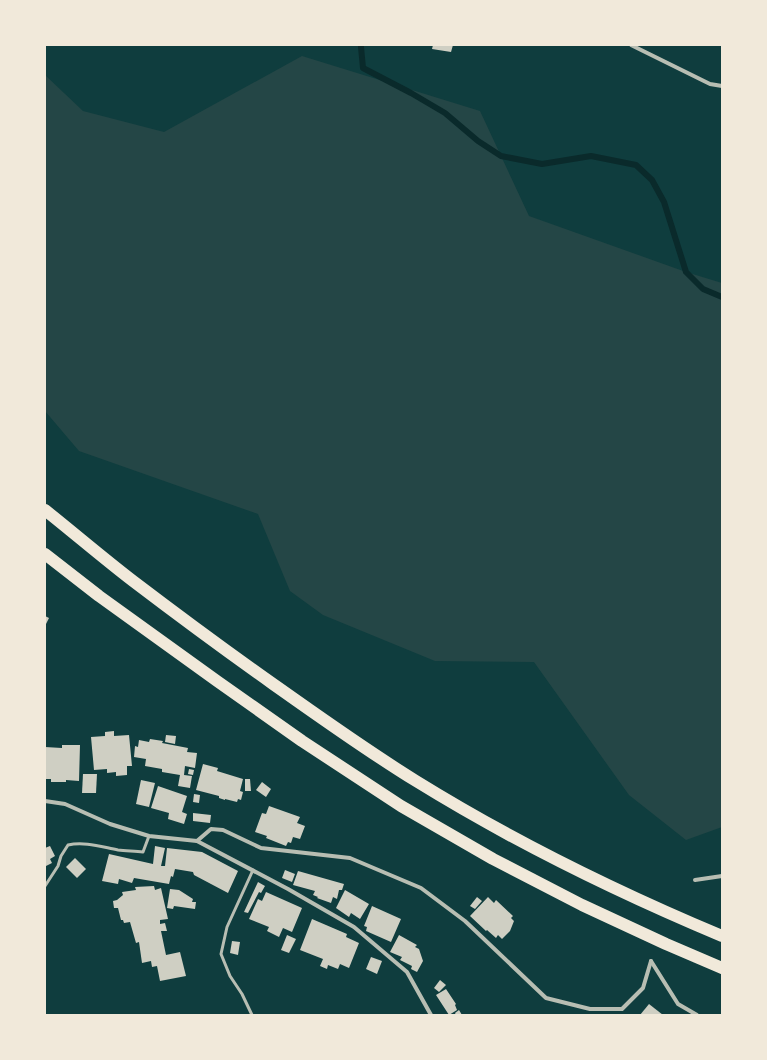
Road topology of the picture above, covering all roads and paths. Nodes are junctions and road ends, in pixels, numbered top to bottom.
1 (631, 45) edge
2 (722, 86) edge
3 (45, 510) edge
4 (45, 554) edge
5 (45, 801) edge
6 (149, 836) junction
7 (197, 841) junction
8 (253, 870) junction
9 (722, 876) edge
10 (695, 880) dead end
11 (45, 886) edge
12 (722, 936) edge
13 (722, 968) edge
14 (252, 1015) edge
15 (431, 1015) edge
16 (697, 1015) edge

1 - 2 street
3 - 12 highway
4 - 13 highway
5 - 6 street
6 - 7 street
6 - 11 lane
7 - 8 street
7 - 16 street
8 - 14 lane
8 - 15 street
9 - 10 street

